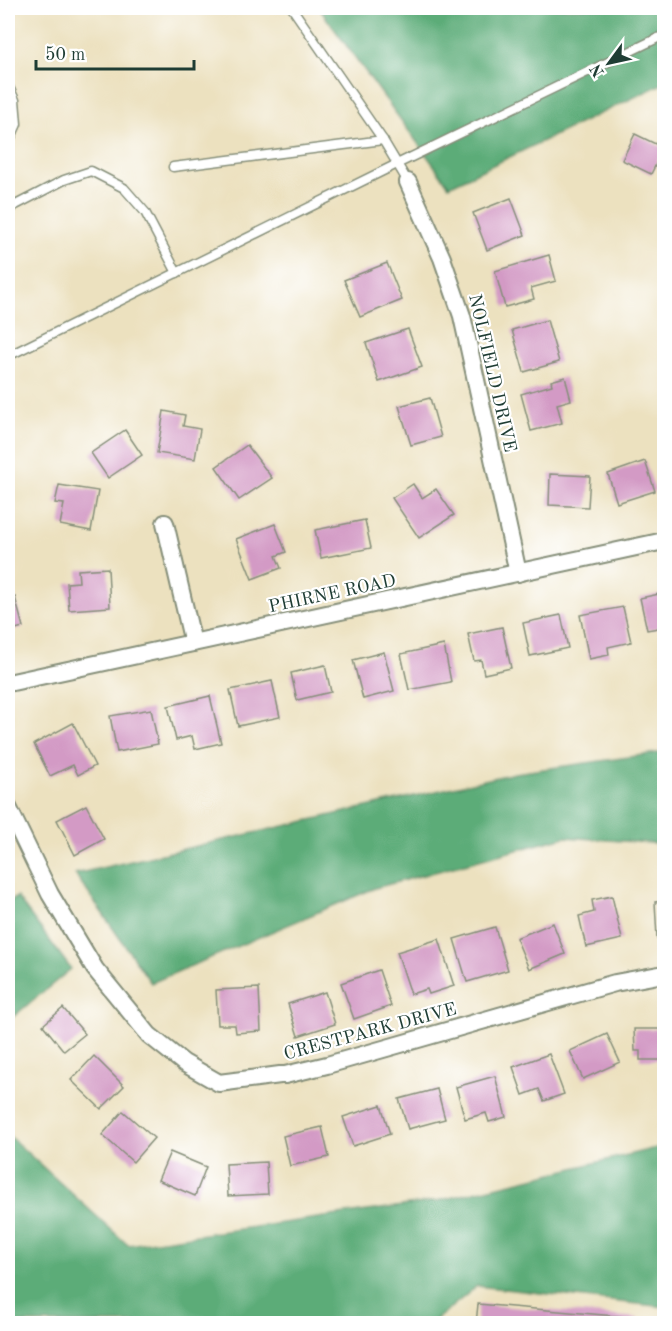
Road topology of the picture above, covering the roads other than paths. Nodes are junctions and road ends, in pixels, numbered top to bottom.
1 (292, 8) edge
2 (664, 35) edge
3 (8, 85) edge
4 (382, 141) junction
5 (8, 144) edge
6 (397, 165) junction
7 (173, 167) dead end
8 (408, 182) joint
9 (8, 209) edge
10 (177, 273) junction
11 (8, 356) edge
12 (165, 523) dead end
13 (664, 541) edge
14 (518, 573) junction
15 (193, 643) junction
16 (8, 683) edge
17 (8, 807) edge
18 (664, 974) edge

1 - 4 lane, NOLFIELD DRIVE
2 - 6 lane
3 - 5 lane
4 - 6 lane, NOLFIELD DRIVE
4 - 7 lane
6 - 8 lane, NOLFIELD DRIVE
6 - 10 lane
8 - 14 street, NOLFIELD DRIVE
9 - 10 lane
10 - 11 lane
12 - 15 street
13 - 14 street, PHIRNE ROAD
14 - 15 street, PHIRNE ROAD
15 - 16 street, PHIRNE ROAD
17 - 18 street, CRESTPARK DRIVE

